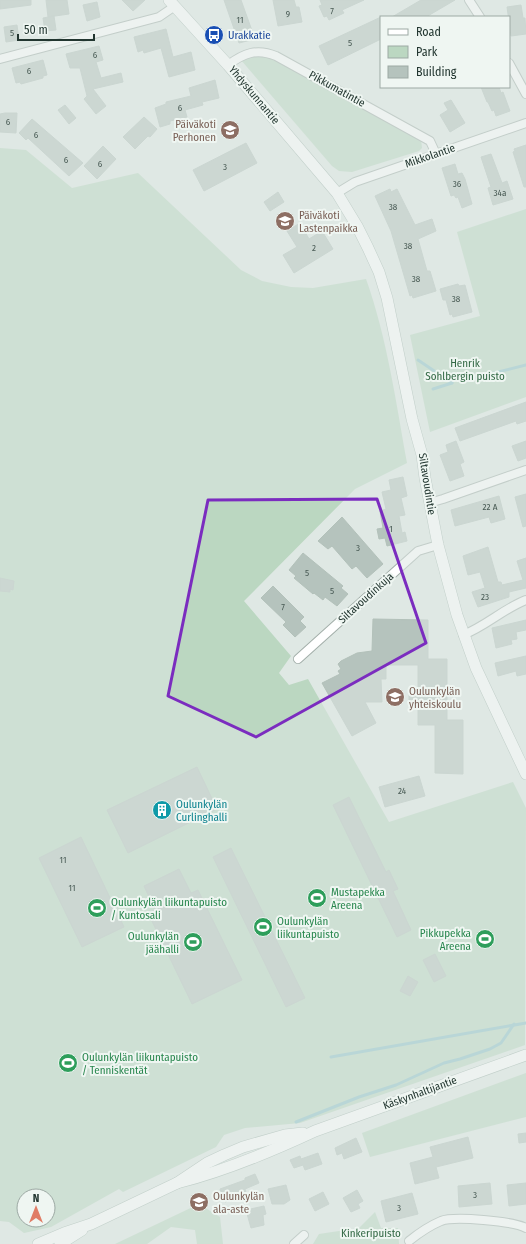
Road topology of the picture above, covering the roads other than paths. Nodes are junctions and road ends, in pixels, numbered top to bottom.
1 (469, 0) edge
2 (172, 3) edge
3 (479, 16) edge
4 (0, 59) edge
5 (228, 65) junction
6 (510, 65) edge
7 (526, 94) edge
8 (526, 123) edge
9 (436, 154) junction
10 (337, 193) junction
11 (526, 470) edge
12 (429, 502) junction
13 (438, 545) junction
14 (526, 600) edge
15 (463, 635) junction
16 (298, 659) dead end
17 (526, 774) edge
18 (526, 1054) edge
19 (90, 1224) junction
20 (526, 1228) edge
21 (304, 1235) dead end
22 (409, 1241) dead end
23 (38, 1244) edge
24 (60, 1244) edge
25 (294, 1244) edge

1 - 3 street
2 - 4 street
2 - 5 main road, Yhdyskunnantie
5 - 9 street, Pikkumatintie
5 - 10 main road, Yhdyskunnantie
6 - 7 street
8 - 9 street, Mikkolantie
9 - 10 street, Mikkolantie
10 - 12 main road, Siltavoudintie
11 - 12 street
12 - 13 main road, Siltavoudintie
13 - 15 main road, Siltavoudintie
13 - 16 street, Siltavoudinkuja
14 - 15 street
15 - 17 main road, Siltavoudintie
18 - 19 main road, Käskynhaltijantie
19 - 23 main road, Käskynhaltijantie
19 - 24 main road, Käskynhaltijantie
20 - 22 street
21 - 25 street

